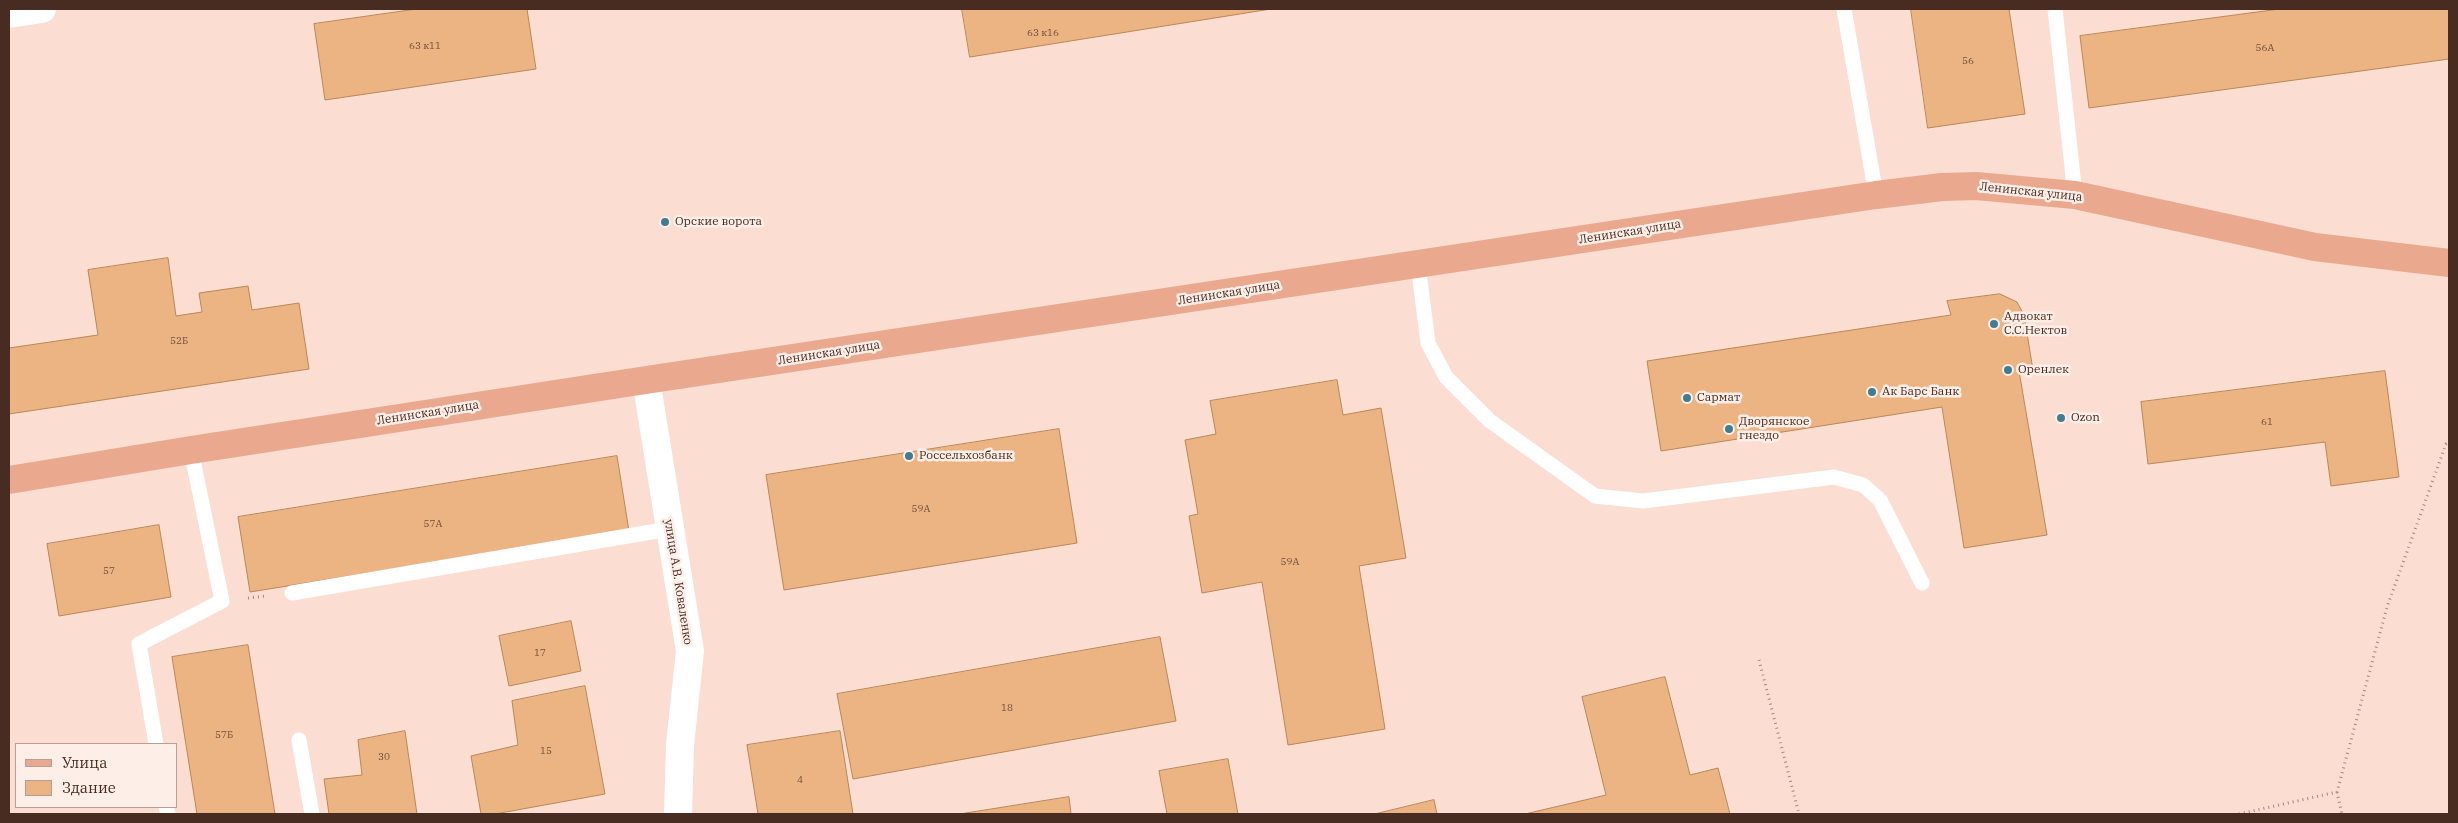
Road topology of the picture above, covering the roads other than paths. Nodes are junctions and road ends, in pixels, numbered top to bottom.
1 (42, 9) edge
2 (1844, 9) edge
3 (2055, 9) edge
4 (9, 14) edge
5 (1876, 195) junction
6 (2075, 195) junction
7 (2449, 263) edge
8 (1418, 264) junction
9 (646, 380) junction
10 (191, 450) junction
11 (9, 480) edge
12 (669, 530) junction
13 (1922, 583) dead end
14 (292, 593) road end
15 (299, 740) dead end
16 (156, 743) edge
17 (312, 814) edge
18 (678, 814) edge

1 - 4 street
2 - 5 lane
3 - 6 lane
5 - 6 main road, Ленинская улица
5 - 8 main road, Ленинская улица
6 - 7 main road, Ленинская улица
8 - 9 main road, Ленинская улица
8 - 13 lane
9 - 10 main road, Ленинская улица
9 - 12 street, улица А.В. Коваленко
10 - 11 main road, Ленинская улица
10 - 16 lane
12 - 14 lane
12 - 18 street, улица А.В. Коваленко
15 - 17 lane

